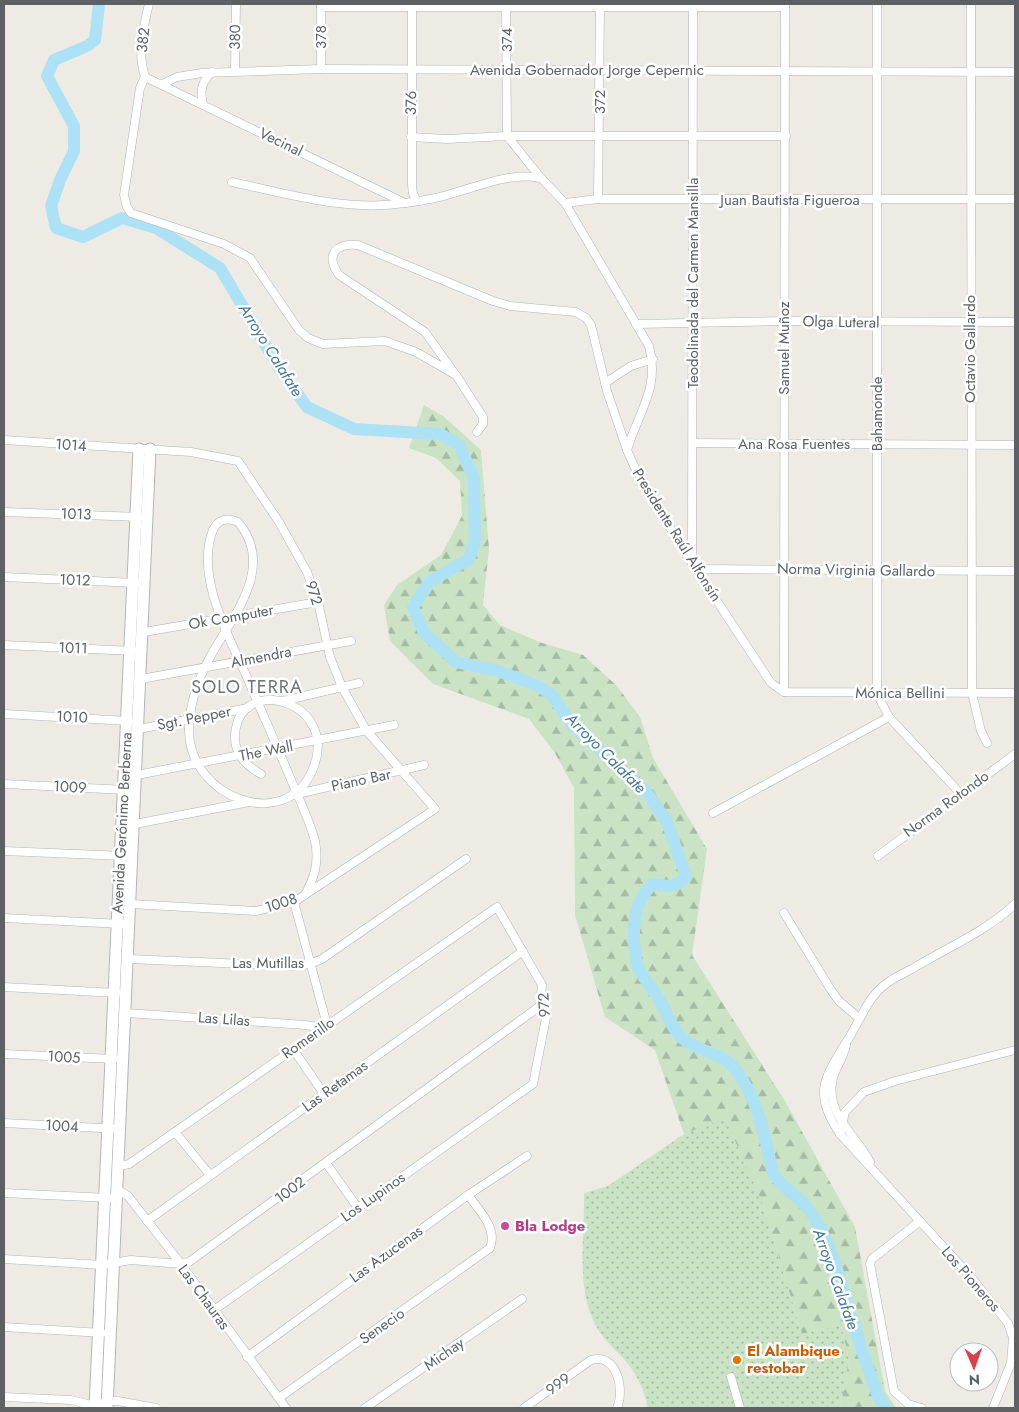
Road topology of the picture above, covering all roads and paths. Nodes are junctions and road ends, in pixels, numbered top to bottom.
1 (149, 4) edge
2 (236, 4) edge
3 (877, 4) edge
4 (970, 4) edge
5 (785, 5) edge
6 (321, 6) edge
7 (412, 6) edge
8 (506, 6) edge
9 (600, 6) edge
10 (693, 6) edge
11 (321, 69) junction
12 (412, 70) junction
13 (507, 70) junction
14 (600, 70) junction
15 (693, 70) junction
16 (785, 70) junction
17 (235, 71) junction
18 (212, 72) junction
19 (971, 72) junction
20 (1015, 72) edge
21 (878, 73) junction
22 (145, 77) junction
23 (162, 84) junction
24 (203, 104) junction
25 (507, 136) junction
26 (693, 136) junction
27 (786, 136) junction
28 (411, 137) junction
29 (600, 137) junction
30 (541, 178) junction
31 (232, 182) dead end
32 (598, 199) junction
33 (693, 200) junction
34 (878, 200) junction
35 (970, 200) junction
36 (1015, 200) edge
37 (417, 201) junction
38 (786, 201) junction
39 (405, 203) junction
40 (565, 203) junction
41 (693, 321) junction
42 (784, 321) junction
43 (1015, 322) edge
44 (877, 323) junction
45 (970, 323) junction
46 (636, 324) junction
47 (653, 359) junction
48 (456, 375) junction
49 (605, 383) junction
50 (477, 432) dead end
51 (4, 440) edge
52 (693, 444) junction
53 (784, 444) junction
54 (877, 444) junction
55 (970, 445) junction
56 (1015, 445) edge
57 (145, 449) junction
58 (628, 450) junction
59 (4, 512) edge
60 (136, 517) junction
61 (149, 517) junction
62 (694, 566) junction
63 (784, 568) junction
64 (877, 569) junction
65 (1015, 571) edge
66 (971, 572) junction
67 (4, 578) edge
68 (133, 583) junction
69 (146, 584) junction
70 (318, 602) junction
71 (234, 616) junction
72 (221, 619) junction
73 (226, 630) junction
74 (144, 632) junction
75 (351, 641) dead end
76 (4, 645) edge
77 (327, 645) junction
78 (131, 650) junction
79 (143, 651) junction
80 (240, 662) junction
81 (205, 668) junction
82 (142, 679) junction
83 (359, 683) dead end
84 (342, 687) junction
85 (784, 692) junction
86 (972, 693) junction
87 (877, 694) junction
88 (1015, 694) edge
89 (281, 701) junction
90 (258, 702) junction
91 (248, 708) junction
92 (4, 714) edge
93 (889, 717) junction
94 (190, 719) junction
95 (136, 724) junction
96 (394, 725) dead end
97 (366, 730) junction
98 (318, 741) junction
99 (987, 744) dead end
100 (279, 749) junction
101 (1015, 754) edge
102 (241, 756) junction
103 (197, 764) junction
104 (424, 765) dead end
105 (401, 771) junction
106 (260, 774) dead end
107 (137, 775) junction
108 (4, 784) edge
109 (124, 790) junction
110 (136, 790) junction
111 (960, 793) junction
112 (297, 794) junction
113 (253, 801) junction
114 (435, 810) joint
115 (713, 813) dead end
116 (135, 824) junction
117 (4, 851) edge
118 (120, 856) junction
119 (878, 856) dead end
120 (133, 857) junction
121 (466, 859) dead end
122 (305, 895) junction
123 (294, 902) junction
124 (131, 904) junction
125 (1015, 904) edge
126 (497, 907) joint
127 (784, 913) dead end
128 (4, 918) edge
129 (117, 924) junction
130 (130, 924) junction
131 (523, 951) junction
132 (129, 959) junction
133 (310, 964) junction
134 (4, 987) edge
135 (114, 992) junction
136 (126, 993) junction
137 (540, 1006) junction
138 (126, 1013) junction
139 (859, 1018) junction
140 (324, 1026) junction
141 (848, 1041) junction
142 (293, 1048) junction
143 (1015, 1050) edge
144 (4, 1054) edge
145 (111, 1059) junction
146 (124, 1060) junction
147 (533, 1084) joint
148 (324, 1094) junction
149 (4, 1123) edge
150 (841, 1123) junction
151 (108, 1128) junction
152 (120, 1129) junction
153 (175, 1132) junction
154 (840, 1134) junction
155 (527, 1156) dead end
156 (326, 1162) junction
157 (119, 1166) junction
158 (873, 1168) junction
159 (210, 1175) junction
160 (4, 1193) edge
161 (118, 1194) junction
162 (468, 1195) junction
163 (105, 1198) junction
164 (358, 1208) junction
165 (147, 1221) junction
166 (920, 1221) junction
167 (4, 1259) edge
168 (114, 1261) junction
169 (181, 1264) junction
170 (102, 1265) junction
171 (522, 1299) dead end
172 (214, 1310) junction
173 (4, 1327) edge
174 (99, 1332) junction
175 (112, 1333) junction
176 (247, 1357) junction
177 (731, 1377) dead end
178 (4, 1398) edge
179 (279, 1398) junction
180 (107, 1405) edge
181 (95, 1407) edge
182 (156, 1408) edge
183 (286, 1408) edge
184 (365, 1408) edge
185 (524, 1408) edge
186 (617, 1408) edge
187 (740, 1408) edge
188 (922, 1408) edge
189 (993, 1408) edge

1 - 22 street, 382
2 - 17 street, 380
3 - 21 street, Bahamonde
4 - 19 street, Octavio Gallardo
5 - 10 street
5 - 16 street, Samuel Muñoz
6 - 7 street
6 - 11 street, 378
7 - 8 street
7 - 12 street, 376
8 - 9 street
8 - 13 street, 374
9 - 10 street
9 - 14 street, 372
10 - 15 street, Teodolinada del Carmen Mansilla
11 - 12 street, Avenida Gobernador Jorge Cepernic
11 - 17 street, Avenida Gobernador Jorge Cepernic
12 - 13 street, Avenida Gobernador Jorge Cepernic
12 - 28 street, 376
13 - 14 street, Avenida Gobernador Jorge Cepernic
13 - 25 street, 374
14 - 15 street, Avenida Gobernador Jorge Cepernic
14 - 29 street, 372
15 - 16 street, Avenida Gobernador Jorge Cepernic
15 - 26 street, Teodolinada del Carmen Mansilla
16 - 21 street, Avenida Gobernador Jorge Cepernic
16 - 27 street, Samuel Muñoz
17 - 18 street, Avenida Gobernador Jorge Cepernic
18 - 23 street, Avenida Gobernador Jorge Cepernic
18 - 24 street
19 - 20 street, Avenida Gobernador Jorge Cepernic
19 - 21 street, Avenida Gobernador Jorge Cepernic
19 - 35 street, Octavio Gallardo
21 - 34 street, Bahamonde
22 - 23 street, Vecinal
22 - 48 street
23 - 24 street, Vecinal
24 - 39 street, Vecinal
25 - 28 street
25 - 29 street
25 - 30 street, Presidente Raúl Alfonsín
26 - 27 street
26 - 29 street
26 - 33 street, Teodolinada del Carmen Mansilla
27 - 38 street, Samuel Muñoz
28 - 37 street, 376
29 - 32 street, 372
30 - 37 street
30 - 40 street, Presidente Raúl Alfonsín
31 - 39 street
32 - 33 street, Juan Bautista Figueroa
32 - 40 street, Juan Bautista Figueroa
33 - 38 street, Juan Bautista Figueroa
33 - 41 street, Teodolinada del Carmen Mansilla
34 - 35 street, Juan Bautista Figueroa
34 - 38 street, Juan Bautista Figueroa
34 - 44 street, Bahamonde
35 - 36 street, Juan Bautista Figueroa
35 - 45 street, Octavio Gallardo
37 - 39 street
38 - 42 street, Samuel Muñoz
40 - 46 street, Presidente Raúl Alfonsín
41 - 42 street, Olga Luteral
41 - 46 street, Olga Luteral
41 - 52 street, Teodolinada del Carmen Mansilla
42 - 44 street, Olga Luteral
42 - 53 street, Samuel Muñoz
43 - 45 street, Olga Luteral
44 - 45 street, Olga Luteral
44 - 54 street, Bahamonde
45 - 55 street, Octavio Gallardo
46 - 47 street, Presidente Raúl Alfonsín
47 - 49 street
47 - 58 street, Presidente Raúl Alfonsín
48 - 49 street
48 - 50 street
49 - 58 street
51 - 57 street, 1014
52 - 53 street, Ana Rosa Fuentes
52 - 62 street, Teodolinada del Carmen Mansilla
53 - 54 street, Ana Rosa Fuentes
53 - 63 street, Samuel Muñoz
54 - 55 street, Ana Rosa Fuentes
54 - 64 street, Bahamonde
55 - 56 street, Ana Rosa Fuentes
55 - 66 street, Octavio Gallardo
57 - 60 street, Avenida Gerónimo Berberna
57 - 61 street, Avenida Gerónimo Berberna
57 - 70 street, 972
58 - 62 street, Presidente Raúl Alfonsín
59 - 60 street, 1013
60 - 61 street, 1013
60 - 68 street, Avenida Gerónimo Berberna
61 - 69 street, Avenida Gerónimo Berberna
62 - 63 street, Norma Virginia Gallardo
62 - 85 street, Presidente Raúl Alfonsín
63 - 64 street, Norma Virginia Gallardo
63 - 85 street, Samuel Muñoz
64 - 66 street, Norma Virginia Gallardo
64 - 87 street, Bahamonde
65 - 66 street, Norma Virginia Gallardo
66 - 86 street, Octavio Gallardo
67 - 68 street, 1012
68 - 69 street, 1012
68 - 78 street, Avenida Gerónimo Berberna
69 - 74 street, Avenida Gerónimo Berberna
70 - 71 street, Ok Computer
70 - 77 street, 972
71 - 72 street, Ok Computer
71 - 72 street
71 - 73 street
72 - 73 street
72 - 74 street, Ok Computer
73 - 80 street
73 - 81 street
74 - 79 street, Avenida Gerónimo Berberna
75 - 77 street, Almendra
76 - 78 street, 1011
77 - 80 street, Almendra
77 - 84 street, 972
78 - 79 street, 1011
78 - 95 street, Avenida Gerónimo Berberna
79 - 82 street, Avenida Gerónimo Berberna
80 - 81 street, Almendra
80 - 90 street
81 - 82 street, Almendra
81 - 94 street
82 - 95 street, Avenida Gerónimo Berberna
83 - 84 street
84 - 89 street
84 - 97 street, 972
85 - 87 street, Mónica Bellini
86 - 87 street, Mónica Bellini
86 - 88 street, Mónica Bellini
86 - 99 street, Octavio Gallardo
87 - 93 street, Bahamonde
89 - 90 street
89 - 98 street
90 - 91 street
90 - 100 street
91 - 94 street, Sgt. Pepper
91 - 102 street
92 - 95 street, 1010
93 - 111 street, Bahamonde
93 - 115 street
94 - 95 street, Sgt. Pepper
94 - 103 street
95 - 107 street, Avenida Gerónimo Berberna
95 - 109 street, Avenida Gerónimo Berberna
96 - 97 street, The Wall
97 - 98 street, The Wall
97 - 105 street, 972
98 - 100 street, The Wall
98 - 112 street
100 - 102 street, The Wall
100 - 112 street
101 - 111 street, Norma Rotondo
102 - 103 street, The Wall
102 - 106 street
103 - 107 street, The Wall
103 - 113 street
104 - 105 street, Piano Bar
105 - 112 street, Piano Bar
105 - 114 street, 972
107 - 110 street, Avenida Gerónimo Berberna
108 - 109 street, 1009
109 - 110 street, 1009
109 - 118 street, Avenida Gerónimo Berberna
110 - 116 street, Avenida Gerónimo Berberna
111 - 119 street, Norma Rotondo
112 - 113 street, Piano Bar
112 - 122 street
113 - 116 street
114 - 122 street, 1008
116 - 120 street, Avenida Gerónimo Berberna
117 - 118 street
118 - 120 street
118 - 129 street, Avenida Gerónimo Berberna
120 - 124 street, Avenida Gerónimo Berberna
121 - 133 street, Las Mutillas
122 - 123 street, 1008
123 - 124 street, 1008
123 - 133 street
124 - 130 street, Avenida Gerónimo Berberna
125 - 139 street, Los Pioneros
126 - 131 street, 972
126 - 140 street, Romerillo
127 - 139 street
128 - 129 street
129 - 130 street
129 - 135 street, Avenida Gerónimo Berberna
130 - 132 street, Avenida Gerónimo Berberna
131 - 137 street, 972
131 - 148 street, Las Retamas
132 - 133 street, Las Mutillas
132 - 136 street, Avenida Gerónimo Berberna
133 - 140 street
134 - 135 street
135 - 136 street
135 - 145 street, Avenida Gerónimo Berberna
136 - 138 street, Avenida Gerónimo Berberna
137 - 147 street, 972
137 - 156 street, 1002
138 - 140 street, Las Lilas
138 - 146 street, Avenida Gerónimo Berberna
139 - 141 street, Los Pioneros
140 - 142 street, Romerillo
141 - 150 street, Los Pioneros
141 - 154 street, Los Pioneros
142 - 148 street
142 - 153 street, Romerillo
143 - 150 street
144 - 145 street, 1005
145 - 146 street, 1005
145 - 151 street, Avenida Gerónimo Berberna
146 - 152 street, Avenida Gerónimo Berberna
147 - 164 street, Los Lupinos
148 - 159 street, Las Retamas
149 - 151 street, 1004
150 - 154 street
150 - 158 street, Los Pioneros
151 - 152 street, 1004
151 - 163 street, Avenida Gerónimo Berberna
152 - 157 street, Avenida Gerónimo Berberna
153 - 157 street, Romerillo
153 - 159 street
154 - 158 street, Los Pioneros
155 - 162 street, Las Azucenas
156 - 164 street
156 - 169 street, 1002
157 - 161 street, Avenida Gerónimo Berberna
158 - 166 street, Los Pioneros
159 - 165 street, Las Retamas
160 - 163 street
161 - 163 street
161 - 165 street, Las Chauras
161 - 168 street, Avenida Gerónimo Berberna
162 - 176 street, Las Azucenas
162 - 179 street, Senecio
163 - 170 street, Avenida Gerónimo Berberna
164 - 172 street, Los Lupinos
165 - 169 street, Las Chauras
166 - 188 street
166 - 189 street, Los Pioneros
167 - 170 street
168 - 169 street
168 - 170 street
168 - 175 street, Avenida Gerónimo Berberna
169 - 172 street, Las Chauras
170 - 174 street, Avenida Gerónimo Berberna
171 - 184 street, Michay
172 - 176 street, Las Chauras
173 - 174 street
174 - 175 street
174 - 181 street, Avenida Gerónimo Berberna
175 - 180 street, Avenida Gerónimo Berberna
176 - 179 street, Las Chauras
177 - 187 street
178 - 181 street
179 - 183 street, Las Chauras
180 - 181 street
180 - 182 street
185 - 186 street, 999

